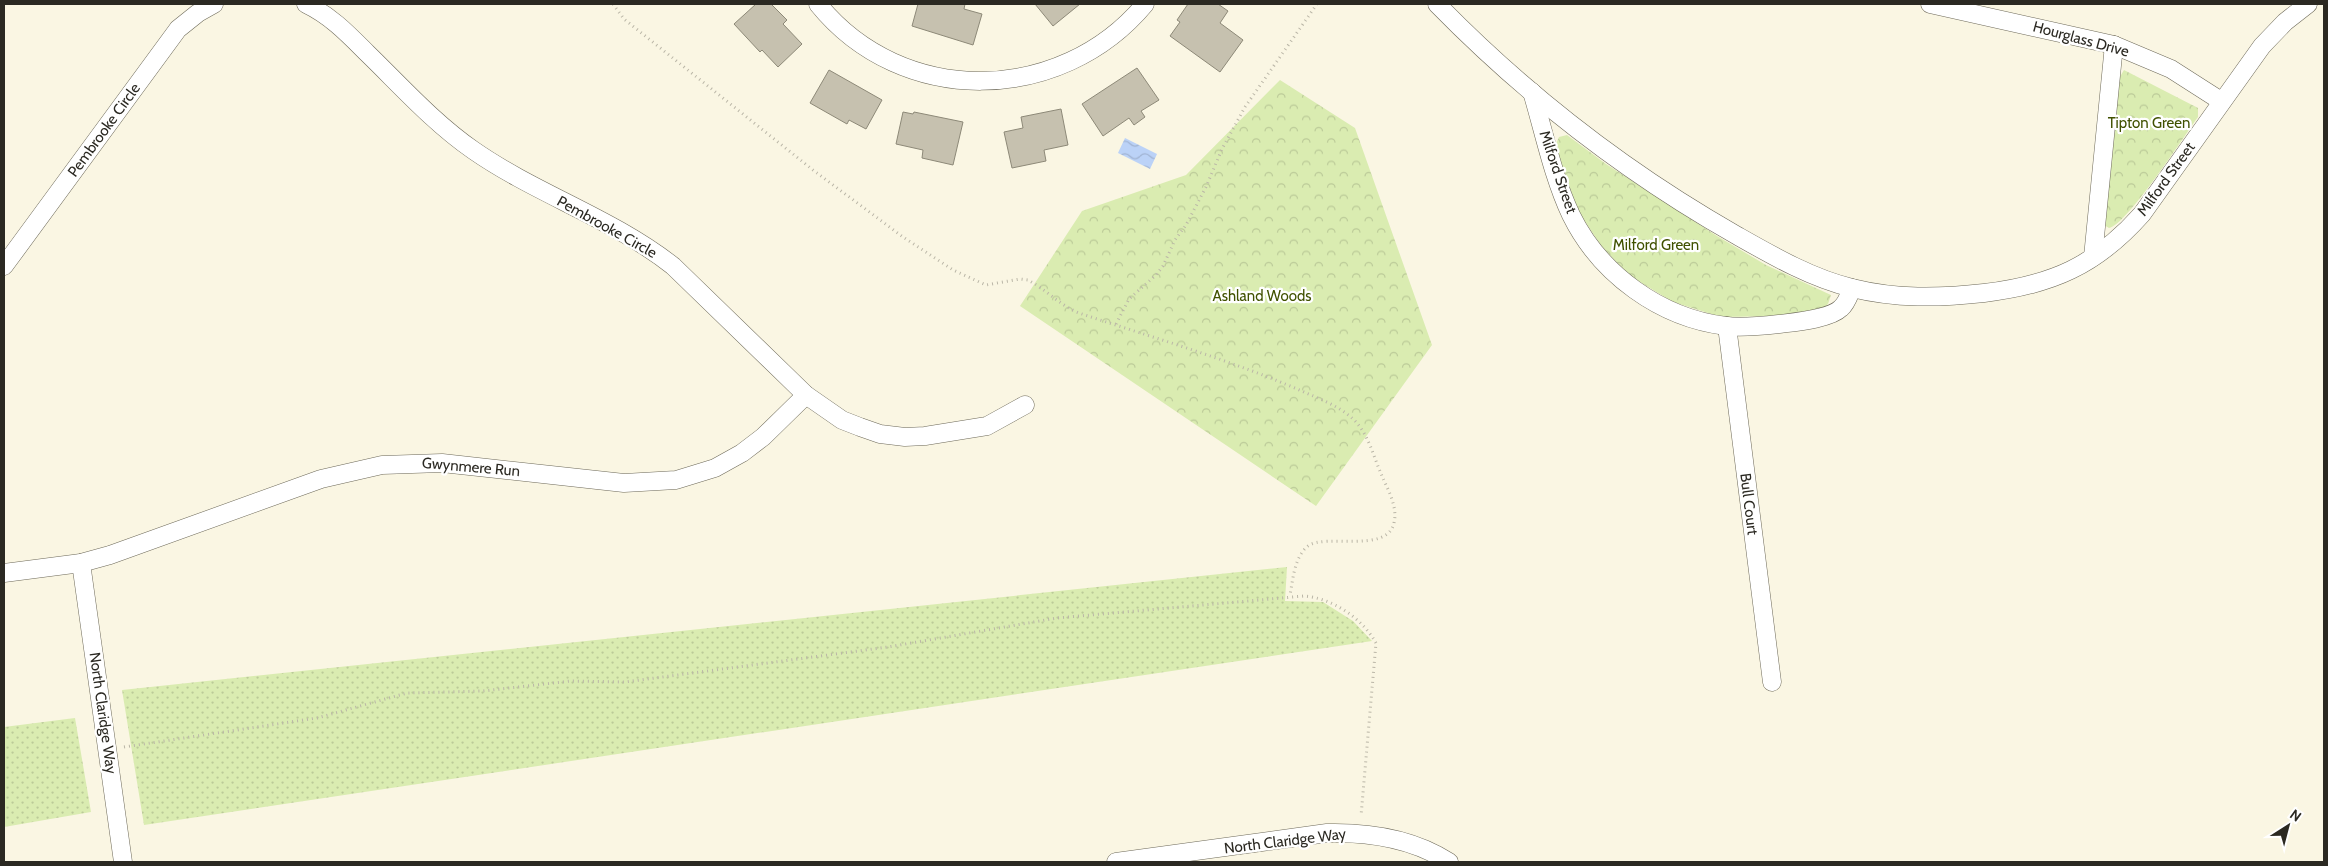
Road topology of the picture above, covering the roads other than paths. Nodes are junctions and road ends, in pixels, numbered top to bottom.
1 (214, 4) edge
2 (306, 4) edge
3 (818, 4) edge
4 (1145, 4) edge
5 (1437, 4) edge
6 (1930, 4) edge
7 (2308, 4) edge
8 (2114, 45) junction
9 (1532, 92) junction
10 (2221, 101) junction
11 (2093, 257) junction
12 (4, 266) edge
13 (1852, 288) junction
14 (1727, 326) junction
15 (806, 395) junction
16 (1025, 405) dead end
17 (81, 563) junction
18 (4, 573) edge
19 (1772, 682) dead end
20 (1181, 858) edge
21 (123, 862) edge
22 (1116, 862) edge
23 (1449, 862) edge

1 - 12 street, Pembrooke Circle
2 - 15 street, Pembrooke Circle
3 - 4 street
5 - 9 street, Milford Street
6 - 8 street, Hourglass Drive
7 - 10 street, Milford Street
8 - 10 street, Hourglass Drive
8 - 11 street
9 - 13 street, Milford Street
9 - 14 street, Milford Street
10 - 11 street, Milford Street
11 - 13 street, Milford Street
13 - 14 street, Milford Street
14 - 19 street, Bull Court
15 - 16 street, Pembrooke Circle
15 - 17 street, Gwynmere Run
17 - 18 street, Gwynmere Run
17 - 21 street, North Claridge Way
20 - 22 street, North Claridge Way
20 - 23 street, North Claridge Way

